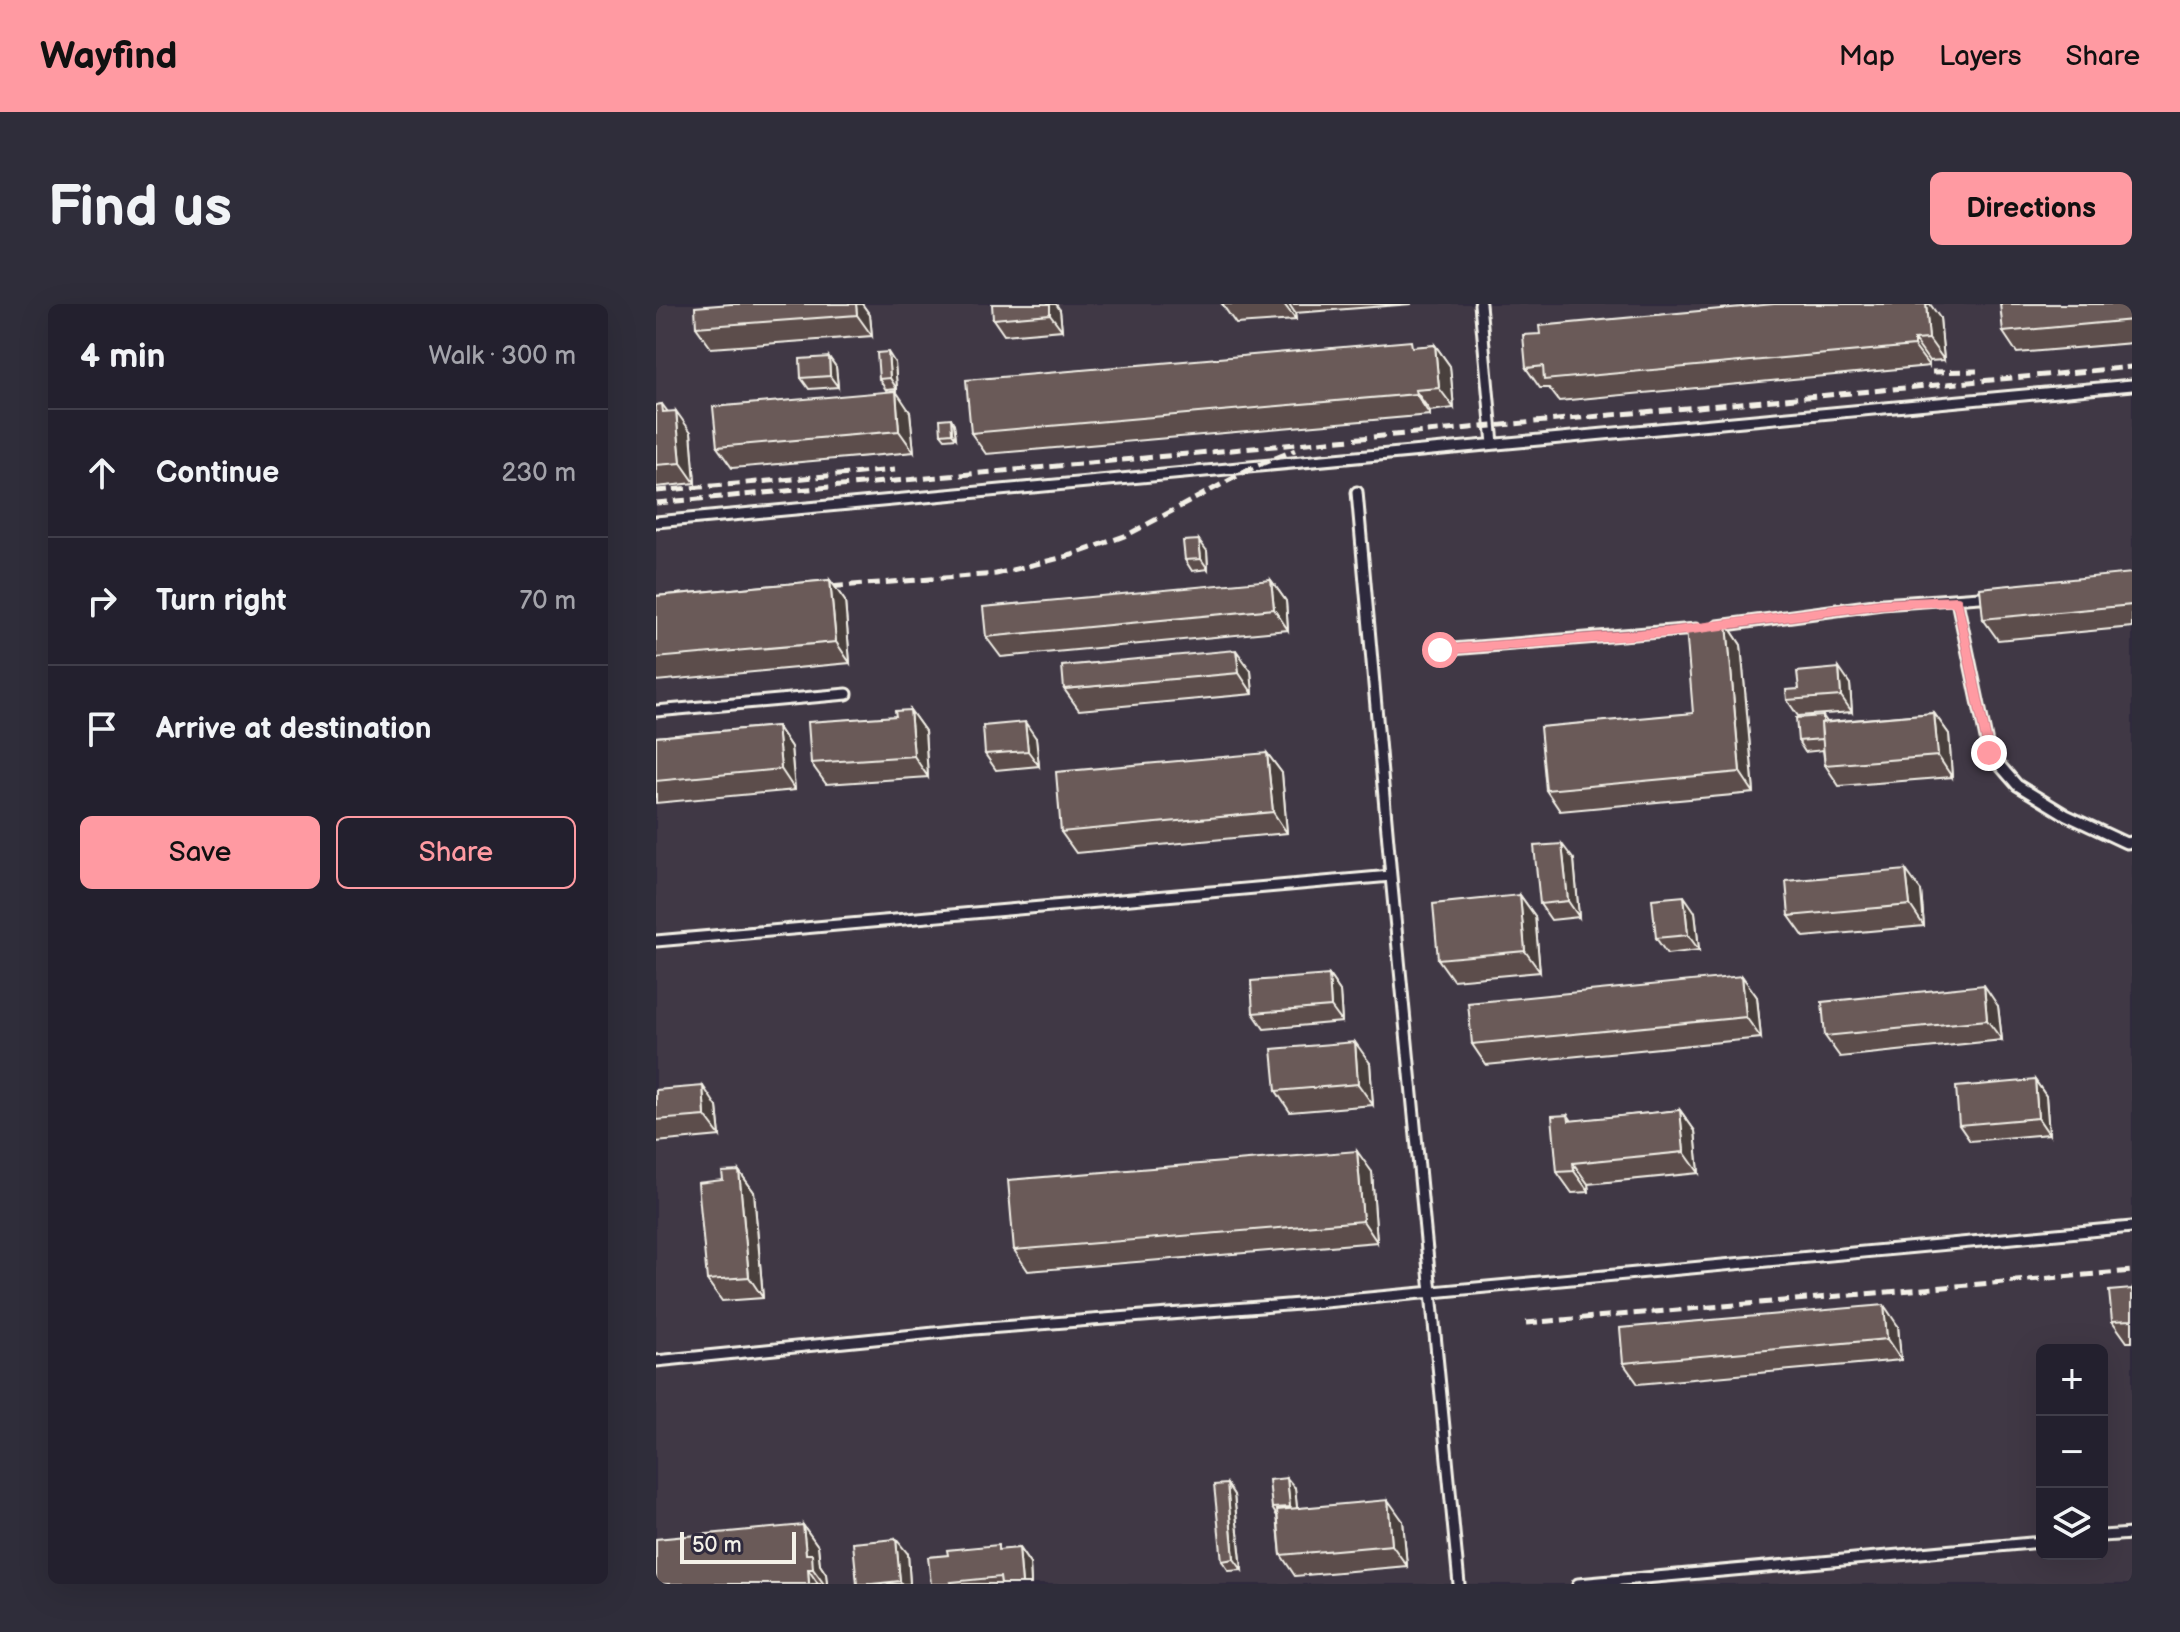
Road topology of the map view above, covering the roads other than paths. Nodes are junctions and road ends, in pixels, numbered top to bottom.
1 (1480, 304) edge
2 (2132, 385) edge
3 (1493, 444) junction
4 (1357, 492) dead end
5 (656, 522) edge
6 (2001, 595) edge
7 (1957, 601) junction
8 (1440, 650) dead end
9 (847, 694) dead end
10 (656, 711) edge
11 (2132, 842) edge
12 (1391, 876) junction
13 (656, 941) edge
14 (2132, 1227) edge
15 (1429, 1293) junction
16 (656, 1361) edge
17 (2132, 1534) edge
18 (2108, 1536) edge
19 (2036, 1543) edge
20 (1459, 1584) edge
21 (1578, 1584) edge

1 - 3 lane
2 - 3 lane
3 - 5 lane
4 - 12 lane
6 - 7 lane
7 - 8 lane
7 - 11 lane
9 - 10 lane
12 - 13 lane
12 - 15 lane
14 - 15 lane
15 - 16 lane
15 - 20 lane
17 - 18 lane
19 - 21 lane

